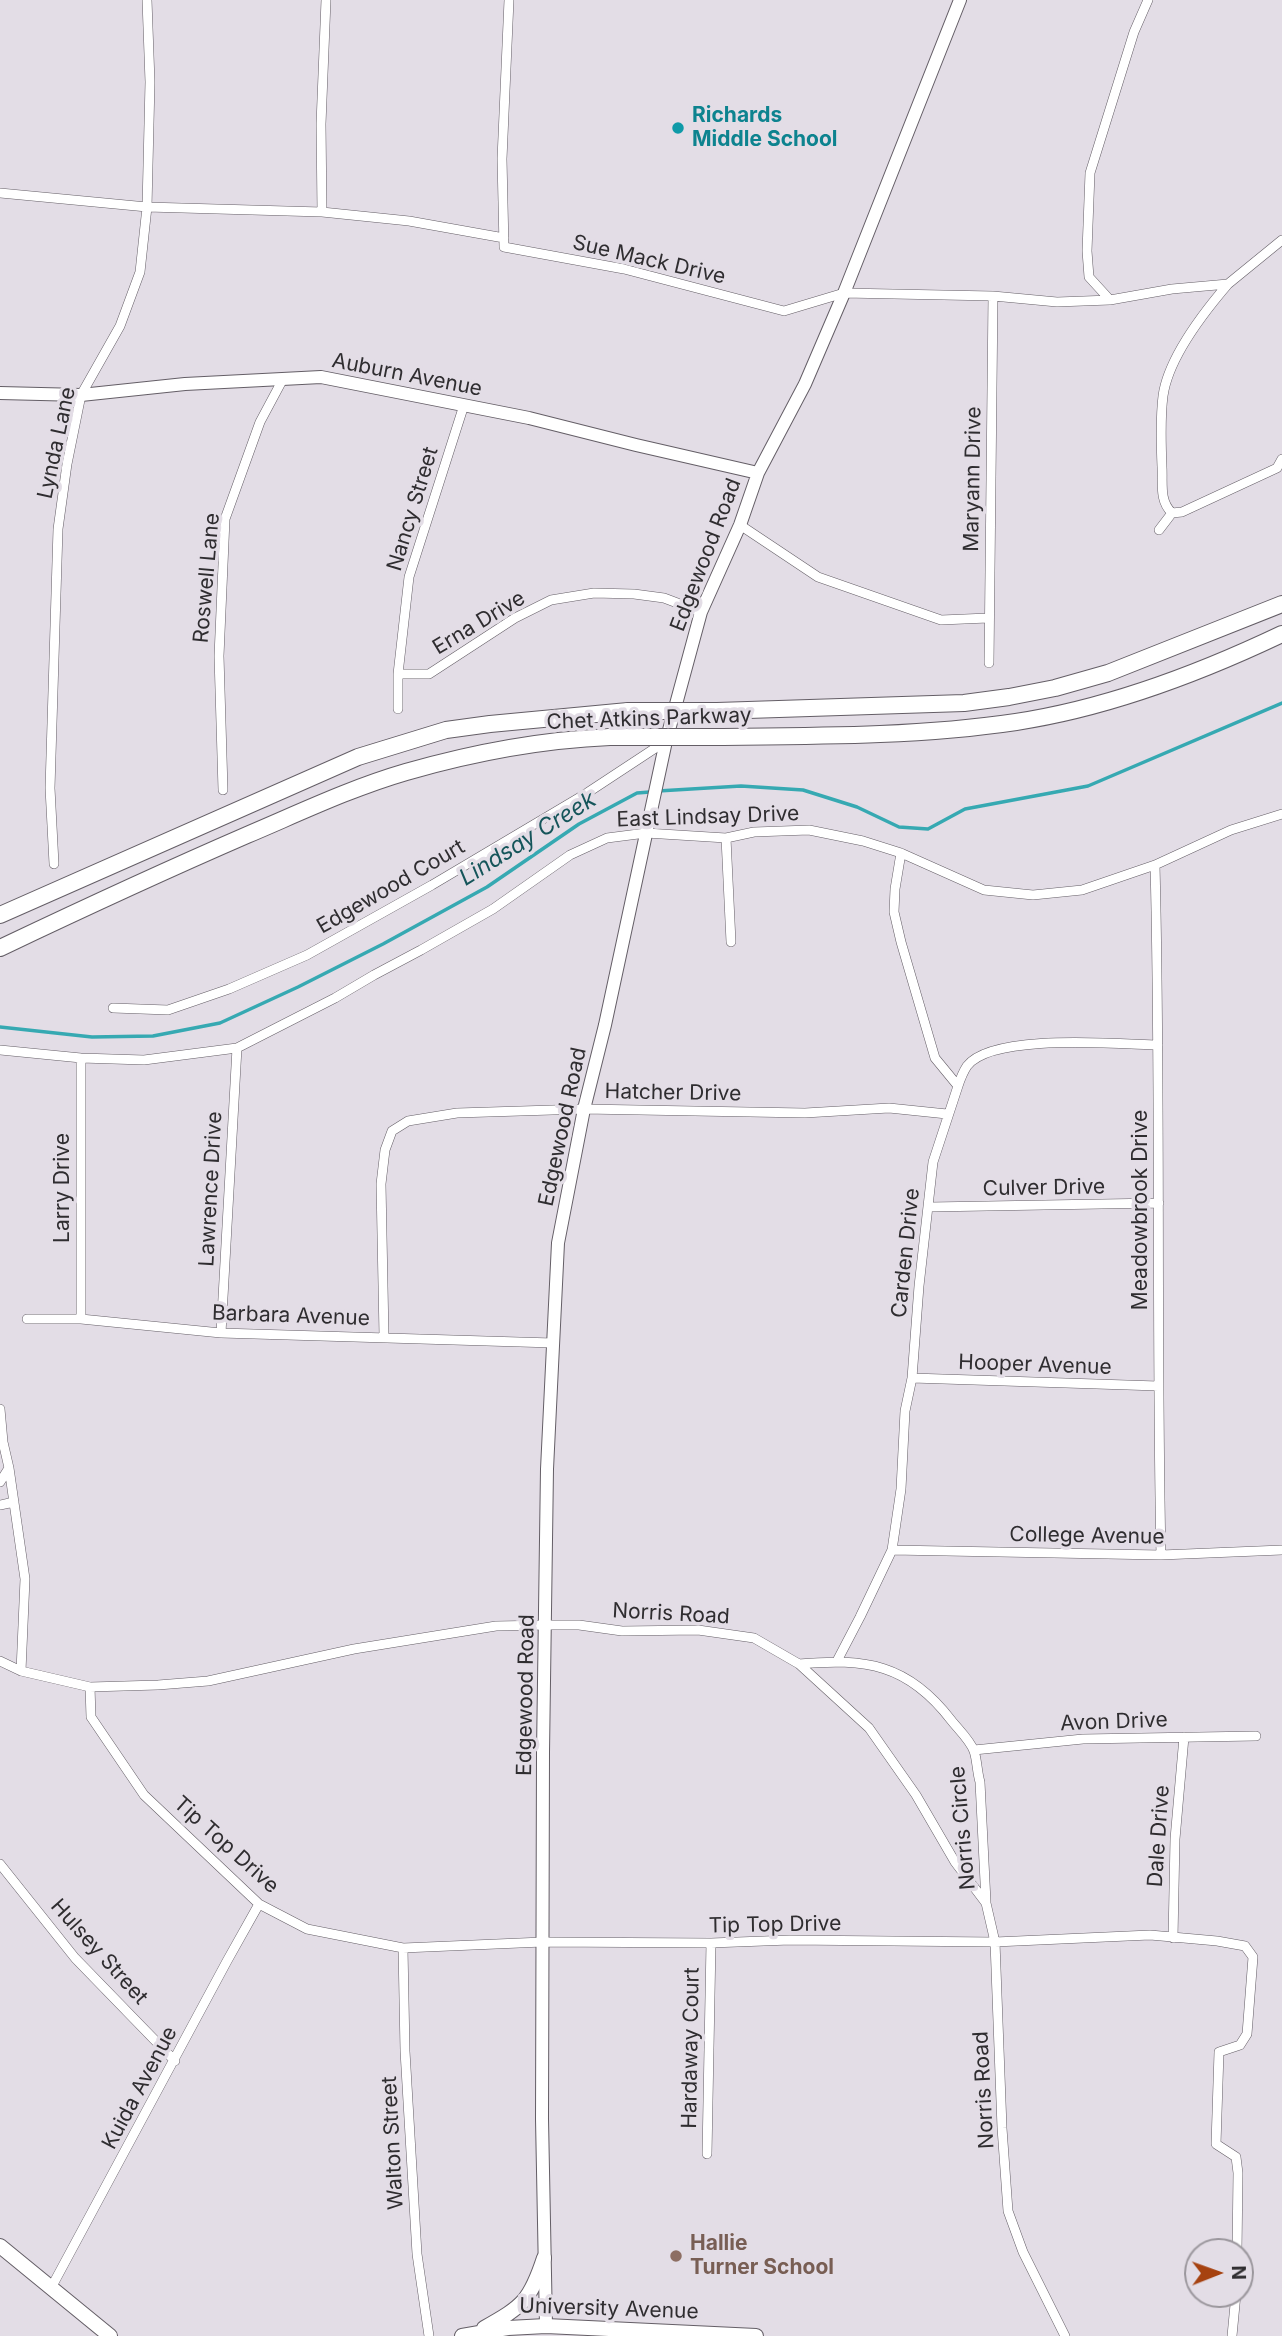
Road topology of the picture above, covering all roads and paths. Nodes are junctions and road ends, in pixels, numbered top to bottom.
1 (147, 0) edge
2 (326, 0) edge
3 (509, 0) edge
4 (960, 0) edge
5 (1148, 0) edge
6 (0, 194) edge
7 (147, 206) junction
8 (322, 212) junction
9 (505, 238) junction
10 (1282, 240) edge
11 (1228, 284) junction
12 (844, 293) junction
13 (993, 296) junction
14 (1110, 300) junction
15 (283, 379) junction
16 (0, 393) edge
17 (81, 395) junction
18 (464, 405) junction
19 (1280, 464) edge
20 (758, 473) junction
21 (1171, 513) junction
22 (740, 525) junction
23 (1159, 530) dead end
24 (1282, 604) edge
25 (701, 612) junction
26 (988, 618) junction
27 (1282, 634) edge
28 (989, 663) dead end
29 (398, 674) junction
30 (398, 709) dead end
31 (666, 741) junction
32 (223, 790) dead end
33 (1282, 814) edge
34 (646, 833) junction
35 (726, 838) junction
36 (901, 853) junction
37 (54, 864) dead end
38 (1155, 865) junction
39 (0, 915) edge
40 (731, 942) dead end
41 (0, 948) edge
42 (113, 1008) dead end
43 (1158, 1045) junction
44 (237, 1048) junction
45 (0, 1050) edge
46 (81, 1058) junction
47 (958, 1086) junction
48 (584, 1109) junction
49 (947, 1114) junction
50 (1159, 1203) junction
51 (930, 1207) junction
52 (27, 1319) dead end
53 (81, 1319) junction
54 (221, 1332) junction
55 (384, 1336) junction
56 (553, 1343) junction
57 (912, 1378) junction
58 (1158, 1386) junction
59 (0, 1409) edge
60 (9, 1468) junction
61 (0, 1482) edge
62 (14, 1502) junction
63 (0, 1505) edge
64 (1282, 1549) edge
65 (892, 1550) junction
66 (1161, 1555) junction
67 (546, 1625) junction
68 (0, 1661) edge
69 (837, 1661) junction
70 (799, 1664) junction
71 (20, 1671) junction
72 (90, 1687) junction
73 (1256, 1736) dead end
74 (1184, 1737) junction
75 (974, 1750) junction
76 (0, 1864) edge
77 (986, 1903) junction
78 (259, 1904) junction
79 (1173, 1938) junction
80 (543, 1942) junction
81 (995, 1942) junction
82 (711, 1943) junction
83 (403, 1948) junction
84 (174, 2061) junction
85 (707, 2154) dead end
86 (1237, 2238) edge
87 (0, 2246) edge
88 (544, 2258) junction
89 (51, 2288) junction
90 (1235, 2308) edge
91 (546, 2326) junction
92 (479, 2332) junction
93 (110, 2336) edge
94 (429, 2336) edge
95 (462, 2336) edge
96 (747, 2336) edge
97 (1065, 2336) edge
98 (1232, 2336) edge

1 - 7 street, Lynda Lane
2 - 8 street
3 - 9 street
4 - 12 street, Edgewood Road
5 - 14 street
6 - 7 street, Sue Mack Drive
7 - 8 street, Sue Mack Drive
7 - 17 street, Lynda Lane
8 - 9 street, Sue Mack Drive
9 - 12 street, Sue Mack Drive
10 - 11 street
11 - 14 street, Sue Mack Drive
11 - 21 street
12 - 13 street, Sue Mack Drive
12 - 20 street, Edgewood Road
13 - 14 street, Sue Mack Drive
13 - 26 street, Maryann Drive
15 - 17 street, Auburn Avenue
15 - 18 street, Auburn Avenue
15 - 32 street, Roswell Lane
16 - 17 street, Auburn Avenue
17 - 37 street, Lynda Lane
18 - 20 street, Auburn Avenue
18 - 29 street, Nancy Street
19 - 21 street
20 - 22 street, Edgewood Road
21 - 23 street
22 - 25 street, Edgewood Road
22 - 26 street
24 - 39 highway, Chet Atkins Parkway, bridge
25 - 29 street, Erna Drive
25 - 31 street, Edgewood Road
26 - 28 street, Maryann Drive
27 - 41 highway, Chet Atkins Parkway, bridge
29 - 30 street, Nancy Street
31 - 34 street, Edgewood Road
31 - 42 street, Edgewood Court
33 - 38 street, East Lindsay Drive
34 - 35 street, East Lindsay Drive
34 - 44 street, East Lindsay Drive
34 - 48 street, Edgewood Road
35 - 36 street, East Lindsay Drive
35 - 40 street
36 - 38 street, East Lindsay Drive
36 - 47 street
38 - 43 street, Meadowbrook Drive
43 - 47 street
43 - 50 street, Meadowbrook Drive
44 - 46 street, East Lindsay Drive
44 - 54 street, Lawrence Drive
45 - 46 street, East Lindsay Drive
46 - 53 street, Larry Drive
47 - 49 street, Carden Drive
48 - 49 street, Hatcher Drive
48 - 55 street, Hatcher Drive
48 - 56 street, Edgewood Road
49 - 51 street, Carden Drive
50 - 51 street, Culver Drive
50 - 58 street, Meadowbrook Drive
51 - 57 street, Carden Drive
52 - 53 street, Barbara Avenue
53 - 54 street, Barbara Avenue
54 - 55 street, Barbara Avenue
55 - 56 street, Barbara Avenue
56 - 67 street, Edgewood Road
57 - 58 street, Hooper Avenue
57 - 65 street, Carden Drive
58 - 66 street, Meadowbrook Drive
59 - 60 street
60 - 61 street
60 - 62 street
62 - 63 street
62 - 71 street
64 - 66 street, College Avenue
65 - 66 street, College Avenue
65 - 69 street, Carden Drive
67 - 70 street, Norris Road
67 - 72 street, Norris Road
67 - 80 street, Edgewood Road
68 - 71 street, Norris Road
69 - 70 street, Norris Circle
69 - 75 street, Norris Circle
70 - 77 street, Norris Road
71 - 72 street, Norris Road
72 - 78 street, Tip Top Drive
73 - 74 street, Avon Drive
74 - 75 street, Avon Drive
74 - 79 street, Dale Drive
75 - 77 street, Norris Circle
76 - 84 street, Hulsey Street
77 - 81 street, Norris Road
78 - 83 street, Tip Top Drive
78 - 84 street, Kuida Avenue
79 - 81 street, Tip Top Drive
79 - 86 street, Tip Top Drive
80 - 82 street, Tip Top Drive
80 - 83 street, Tip Top Drive
80 - 88 street, Edgewood Road
81 - 82 street, Tip Top Drive
81 - 97 street, Norris Road
82 - 85 street, Hardaway Court
83 - 94 street, Walton Street
84 - 89 street, Kuida Avenue
87 - 89 main road
88 - 91 street, Edgewood Road
88 - 92 main road
89 - 93 main road
90 - 98 street
91 - 92 main road, University Avenue
91 - 96 main road, University Avenue
92 - 95 main road, University Avenue

